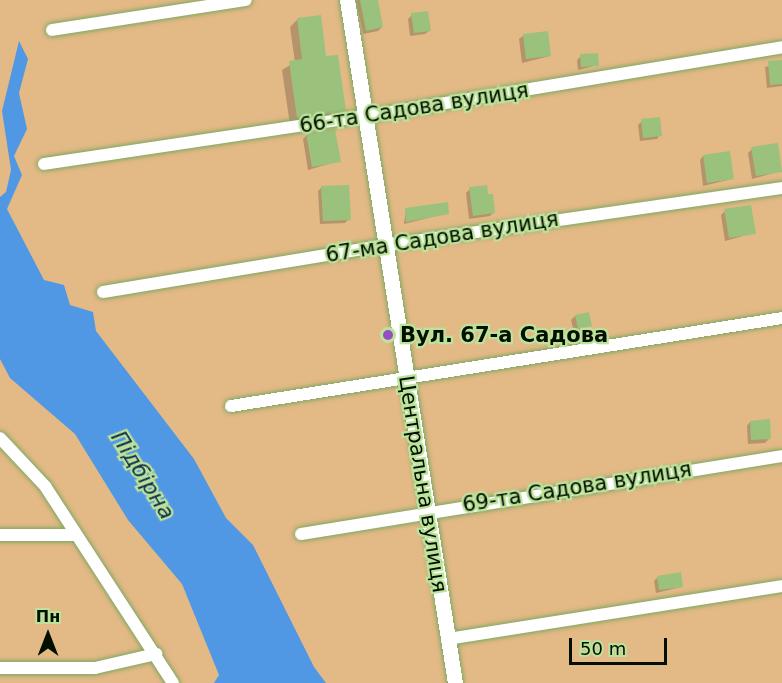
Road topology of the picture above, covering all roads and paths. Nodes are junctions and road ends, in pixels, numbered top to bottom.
1 (246, 0) edge
2 (347, 0) edge
3 (52, 30) dead end
4 (782, 47) edge
5 (364, 117) junction
6 (44, 164) dead end
7 (782, 188) edge
8 (384, 245) junction
9 (104, 292) dead end
10 (782, 318) edge
11 (405, 378) junction
12 (231, 406) dead end
13 (0, 438) edge
14 (782, 456) edge
15 (427, 511) junction
16 (302, 534) dead end
17 (0, 535) edge
18 (76, 535) junction
19 (782, 586) edge
20 (448, 639) junction
21 (156, 654) junction
22 (0, 668) edge
23 (172, 683) edge
24 (455, 683) edge

1 - 3 street
2 - 5 street, Центральна вулиця
4 - 5 street, 66-та Садова вулиця
5 - 6 street, 66-та Садова вулиця
5 - 8 street, Центральна вулиця
7 - 8 street, 67-ма Садова вулиця
8 - 9 street, 67-ма Садова вулиця
8 - 11 street, Центральна вулиця
10 - 11 street
11 - 12 street
11 - 15 street, Центральна вулиця
13 - 18 street
14 - 15 street, 69-та Садова вулиця
15 - 16 street, 69-та Садова вулиця
15 - 20 street, Центральна вулиця
17 - 18 street
18 - 21 street
19 - 20 street
20 - 24 street, Центральна вулиця
21 - 22 street
21 - 23 street

